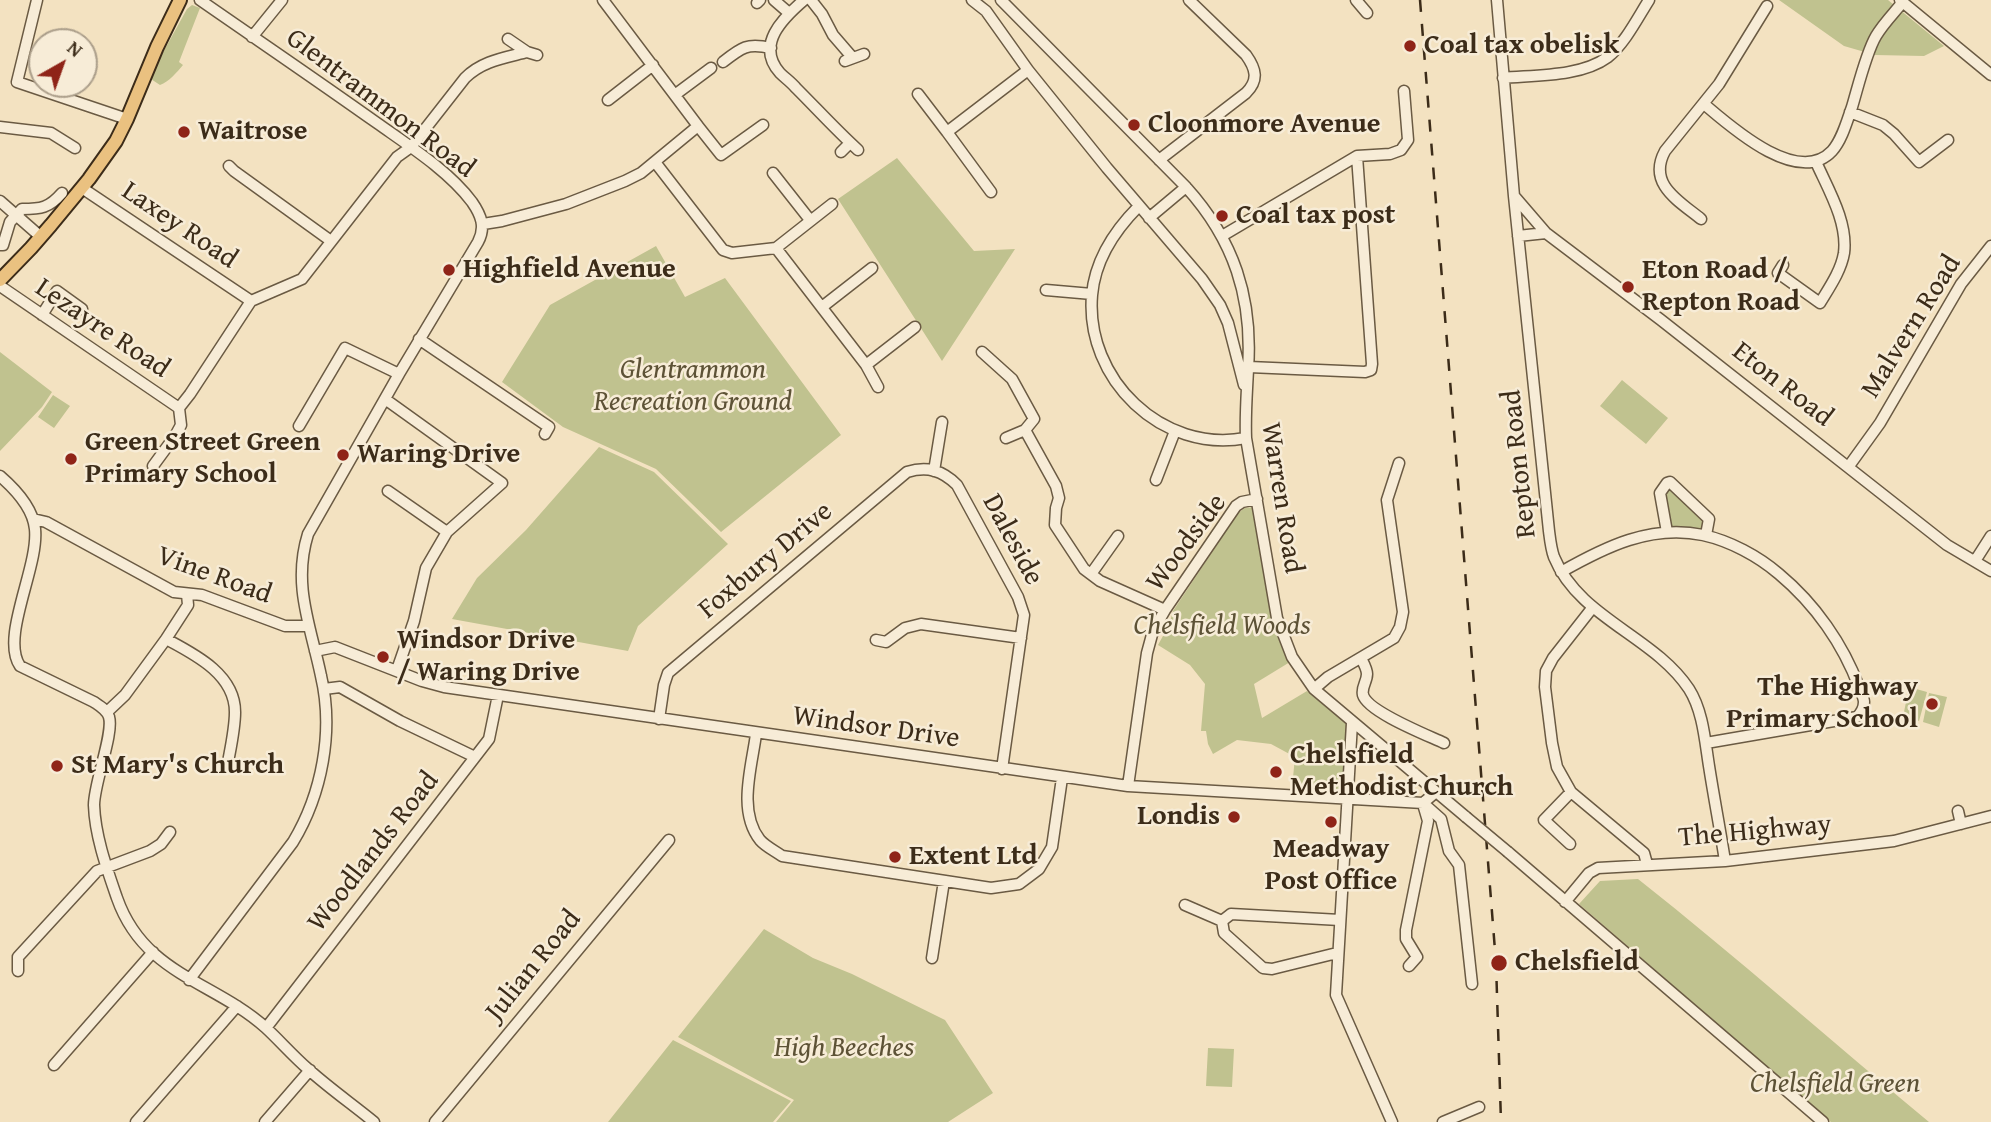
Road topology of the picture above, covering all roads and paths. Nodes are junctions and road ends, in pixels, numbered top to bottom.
1 (37, 0) edge
2 (180, 0) edge
3 (200, 0) edge
4 (282, 0) edge
5 (603, 0) edge
6 (774, 0) edge
7 (804, 0) edge
8 (811, 0) edge
9 (972, 0) edge
10 (1001, 0) edge
11 (1189, 0) edge
12 (1356, 0) edge
13 (1497, 0) edge
14 (1649, 0) edge
15 (1901, 1) edge
16 (1767, 6) dead end
17 (789, 13) junction
18 (1367, 13) dead end
19 (252, 37) junction
20 (508, 39) dead end
21 (771, 47) junction
22 (864, 54) dead end
23 (723, 62) dead end
24 (653, 65) junction
25 (710, 68) dead end
26 (1028, 70) junction
27 (1991, 75) edge
28 (1503, 78) junction
29 (1404, 91) dead end
30 (676, 94) junction
31 (918, 94) dead end
32 (608, 100) dead end
33 (1704, 104) junction
34 (1850, 112) junction
35 (127, 119) junction
36 (763, 125) dead end
37 (698, 126) junction
38 (0, 127) edge
39 (947, 132) junction
40 (1948, 141) dead end
41 (411, 147) junction
42 (75, 148) dead end
43 (841, 152) dead end
44 (1357, 156) junction
45 (1159, 160) junction
46 (655, 162) junction
47 (1816, 162) junction
48 (231, 171) dead end
49 (773, 173) dead end
50 (1186, 187) junction
51 (82, 188) junction
52 (991, 192) dead end
53 (62, 193) dead end
54 (1514, 196) junction
55 (0, 201) edge
56 (832, 204) dead end
57 (1139, 206) junction
58 (15, 216) junction
59 (1149, 218) junction
60 (1701, 219) dead end
61 (810, 220) junction
62 (483, 224) junction
63 (1545, 233) junction
64 (1222, 236) junction
65 (1518, 236) junction
66 (41, 237) junction
67 (331, 241) junction
68 (0, 245) edge
69 (1991, 246) edge
70 (776, 248) junction
71 (1783, 265) dead end
72 (872, 268) dead end
73 (0, 280) edge
74 (0, 286) edge
75 (1046, 290) dead end
76 (1092, 294) junction
77 (251, 301) junction
78 (822, 307) junction
79 (82, 309) dead end
80 (42, 315) junction
81 (915, 327) dead end
82 (419, 339) junction
83 (984, 357) dead end
84 (866, 365) junction
85 (1248, 368) junction
86 (399, 374) junction
87 (878, 387) dead end
88 (1246, 392) junction
89 (385, 399) junction
90 (179, 408) junction
91 (942, 422) dead end
92 (299, 426) dead end
93 (1025, 430) junction
94 (1175, 431) junction
95 (545, 434) dead end
96 (1006, 438) dead end
97 (1246, 438) junction
98 (1399, 463) dead end
99 (153, 465) dead end
100 (1849, 466) junction
101 (934, 471) junction
102 (0, 476) edge
103 (1156, 480) dead end
104 (388, 491) dead end
105 (1257, 499) junction
106 (33, 519) junction
107 (1667, 532) junction
108 (447, 533) junction
109 (1118, 536) dead end
110 (1706, 536) junction
111 (1991, 536) edge
112 (1975, 561) junction
113 (1991, 571) edge
114 (1561, 572) junction
115 (1091, 574) junction
116 (187, 594) junction
117 (1593, 607) junction
118 (1164, 610) junction
119 (308, 626) junction
120 (1021, 638) junction
121 (166, 639) junction
122 (876, 640) dead end
123 (315, 651) junction
124 (1361, 658) junction
125 (397, 670) junction
126 (324, 689) junction
127 (1314, 689) junction
128 (498, 695) junction
129 (107, 712) junction
130 (659, 719) junction
131 (1353, 723) junction
132 (756, 734) junction
133 (1444, 743) dead end
134 (1706, 743) junction
135 (475, 757) junction
136 (228, 762) dead end
137 (1002, 769) junction
138 (1062, 778) junction
139 (1128, 786) junction
140 (1437, 792) junction
141 (1571, 792) junction
142 (1348, 798) junction
143 (1423, 803) junction
144 (1958, 811) dead end
145 (1991, 816) edge
146 (1961, 824) junction
147 (170, 832) dead end
148 (669, 840) dead end
149 (1570, 844) dead end
150 (1725, 861) junction
151 (1647, 864) junction
152 (107, 866) junction
153 (944, 881) junction
154 (1565, 902) junction
155 (1185, 905) dead end
156 (1222, 920) junction
157 (1340, 920) junction
158 (153, 952) junction
159 (1337, 953) junction
160 (932, 958) dead end
161 (1409, 966) dead end
162 (18, 971) dead end
163 (189, 980) junction
164 (1472, 984) dead end
165 (237, 1006) junction
166 (266, 1028) junction
167 (54, 1065) dead end
168 (310, 1070) junction
169 (1479, 1107) dead end
170 (135, 1122) edge
171 (265, 1122) edge
172 (374, 1122) edge
173 (435, 1122) edge
174 (1392, 1122) edge
175 (1443, 1122) edge
176 (1823, 1122) edge

1 - 35 street
2 - 35 main road
3 - 19 street, Glentrammon Road
4 - 19 street
5 - 24 street
6 - 17 street
7 - 17 street
8 - 22 street
9 - 26 street, Warren Road
10 - 45 street, Warren Road
11 - 45 street
12 - 18 street
13 - 28 street, Repton Road
14 - 28 street
15 - 27 street
15 - 34 street
16 - 33 street
17 - 21 street
19 - 41 street, Glentrammon Road
20 - 41 street
21 - 23 street
21 - 43 street
24 - 30 street
24 - 32 street
25 - 30 street
26 - 39 street
26 - 57 street, Warren Road
28 - 54 street, Repton Road
29 - 44 street
30 - 37 street
31 - 39 street
33 - 47 street
33 - 60 street
34 - 40 street
34 - 47 street
35 - 51 main road
36 - 37 street
37 - 46 street
38 - 42 street
39 - 52 street
41 - 62 street, Glentrammon Road
41 - 67 street
44 - 64 street
44 - 85 street
45 - 50 street, Warren Road
46 - 62 street
46 - 70 street
47 - 71 street
48 - 67 street
49 - 61 street
50 - 59 street
50 - 64 street, Warren Road
51 - 66 main road
51 - 77 street, Laxey Road
53 - 58 street
54 - 63 street, Eton Road
54 - 65 street, Repton Road
55 - 58 street
56 - 61 street
57 - 59 street, Warren Road
57 - 76 street
58 - 66 street
58 - 68 street
59 - 88 street, Warren Road
61 - 70 street
62 - 82 street
63 - 65 street
63 - 100 street, Eton Road
64 - 85 street, Warren Road
65 - 114 street, Repton Road
66 - 73 main road
67 - 77 street
69 - 100 street, Malvern Road
70 - 78 street
72 - 78 street
74 - 80 street, Lezayre Road
75 - 76 street
76 - 94 street
77 - 90 street
78 - 84 street
79 - 80 street
80 - 90 street, Lezayre Road
81 - 84 street
82 - 86 street
82 - 95 street
83 - 93 street
84 - 87 street
85 - 88 street, Warren Road
86 - 89 street
86 - 92 street
88 - 97 street, Warren Road
89 - 108 street
89 - 119 street
90 - 99 street
91 - 101 street
93 - 96 street
93 - 115 street
94 - 97 street
94 - 103 street
97 - 105 street, Warren Road
98 - 124 street
100 - 112 street, Eton Road
101 - 120 street, Daleside
101 - 130 street, Foxbury Drive
102 - 106 street
104 - 108 street
105 - 118 street, Woodside
105 - 127 street, Warren Road
106 - 116 street, Vine Road
106 - 129 street
107 - 110 street
107 - 110 street
107 - 114 street
108 - 125 street
109 - 115 street
110 - 134 street
111 - 112 street
112 - 113 street, Eton Road
114 - 117 street, Repton Road
115 - 118 street
116 - 119 street, Vine Road
116 - 121 street
117 - 134 street, Repton Road
117 - 141 street
118 - 139 street, Woodside
119 - 123 street
120 - 122 street
120 - 137 street, Daleside
121 - 129 street
121 - 136 street
123 - 125 street, Windsor Drive
123 - 126 street
124 - 127 street
124 - 133 street
125 - 128 street, Windsor Drive
126 - 135 street
126 - 163 street
127 - 131 street, Warren Road
128 - 130 street, Windsor Drive
128 - 135 street, Woodlands Road
129 - 152 street
130 - 132 street, Windsor Drive
131 - 140 street, Warren Road
131 - 142 street
132 - 137 street, Windsor Drive
132 - 153 street
134 - 150 street, Repton Road
135 - 166 street, Woodlands Road
137 - 138 street, Windsor Drive
138 - 139 street, Windsor Drive
138 - 153 street
139 - 142 street, Windsor Drive
140 - 143 street
140 - 154 street, Warren Road, bridge
141 - 149 street
141 - 151 street
142 - 143 street, Windsor Drive
142 - 157 street
143 - 161 street
143 - 164 street
144 - 146 street
145 - 146 street, The Highway
146 - 150 street, The Highway
147 - 152 street
148 - 173 street, Julian Road
150 - 151 street, The Highway
151 - 154 street, The Highway
152 - 158 street
152 - 162 street
153 - 160 street
154 - 176 street, Warren Road
155 - 156 street
156 - 157 street
156 - 159 street
157 - 159 street
158 - 163 street
158 - 167 street
159 - 174 street
163 - 165 street
165 - 166 street
165 - 170 street
166 - 168 street
168 - 171 street
168 - 172 street
169 - 175 street

